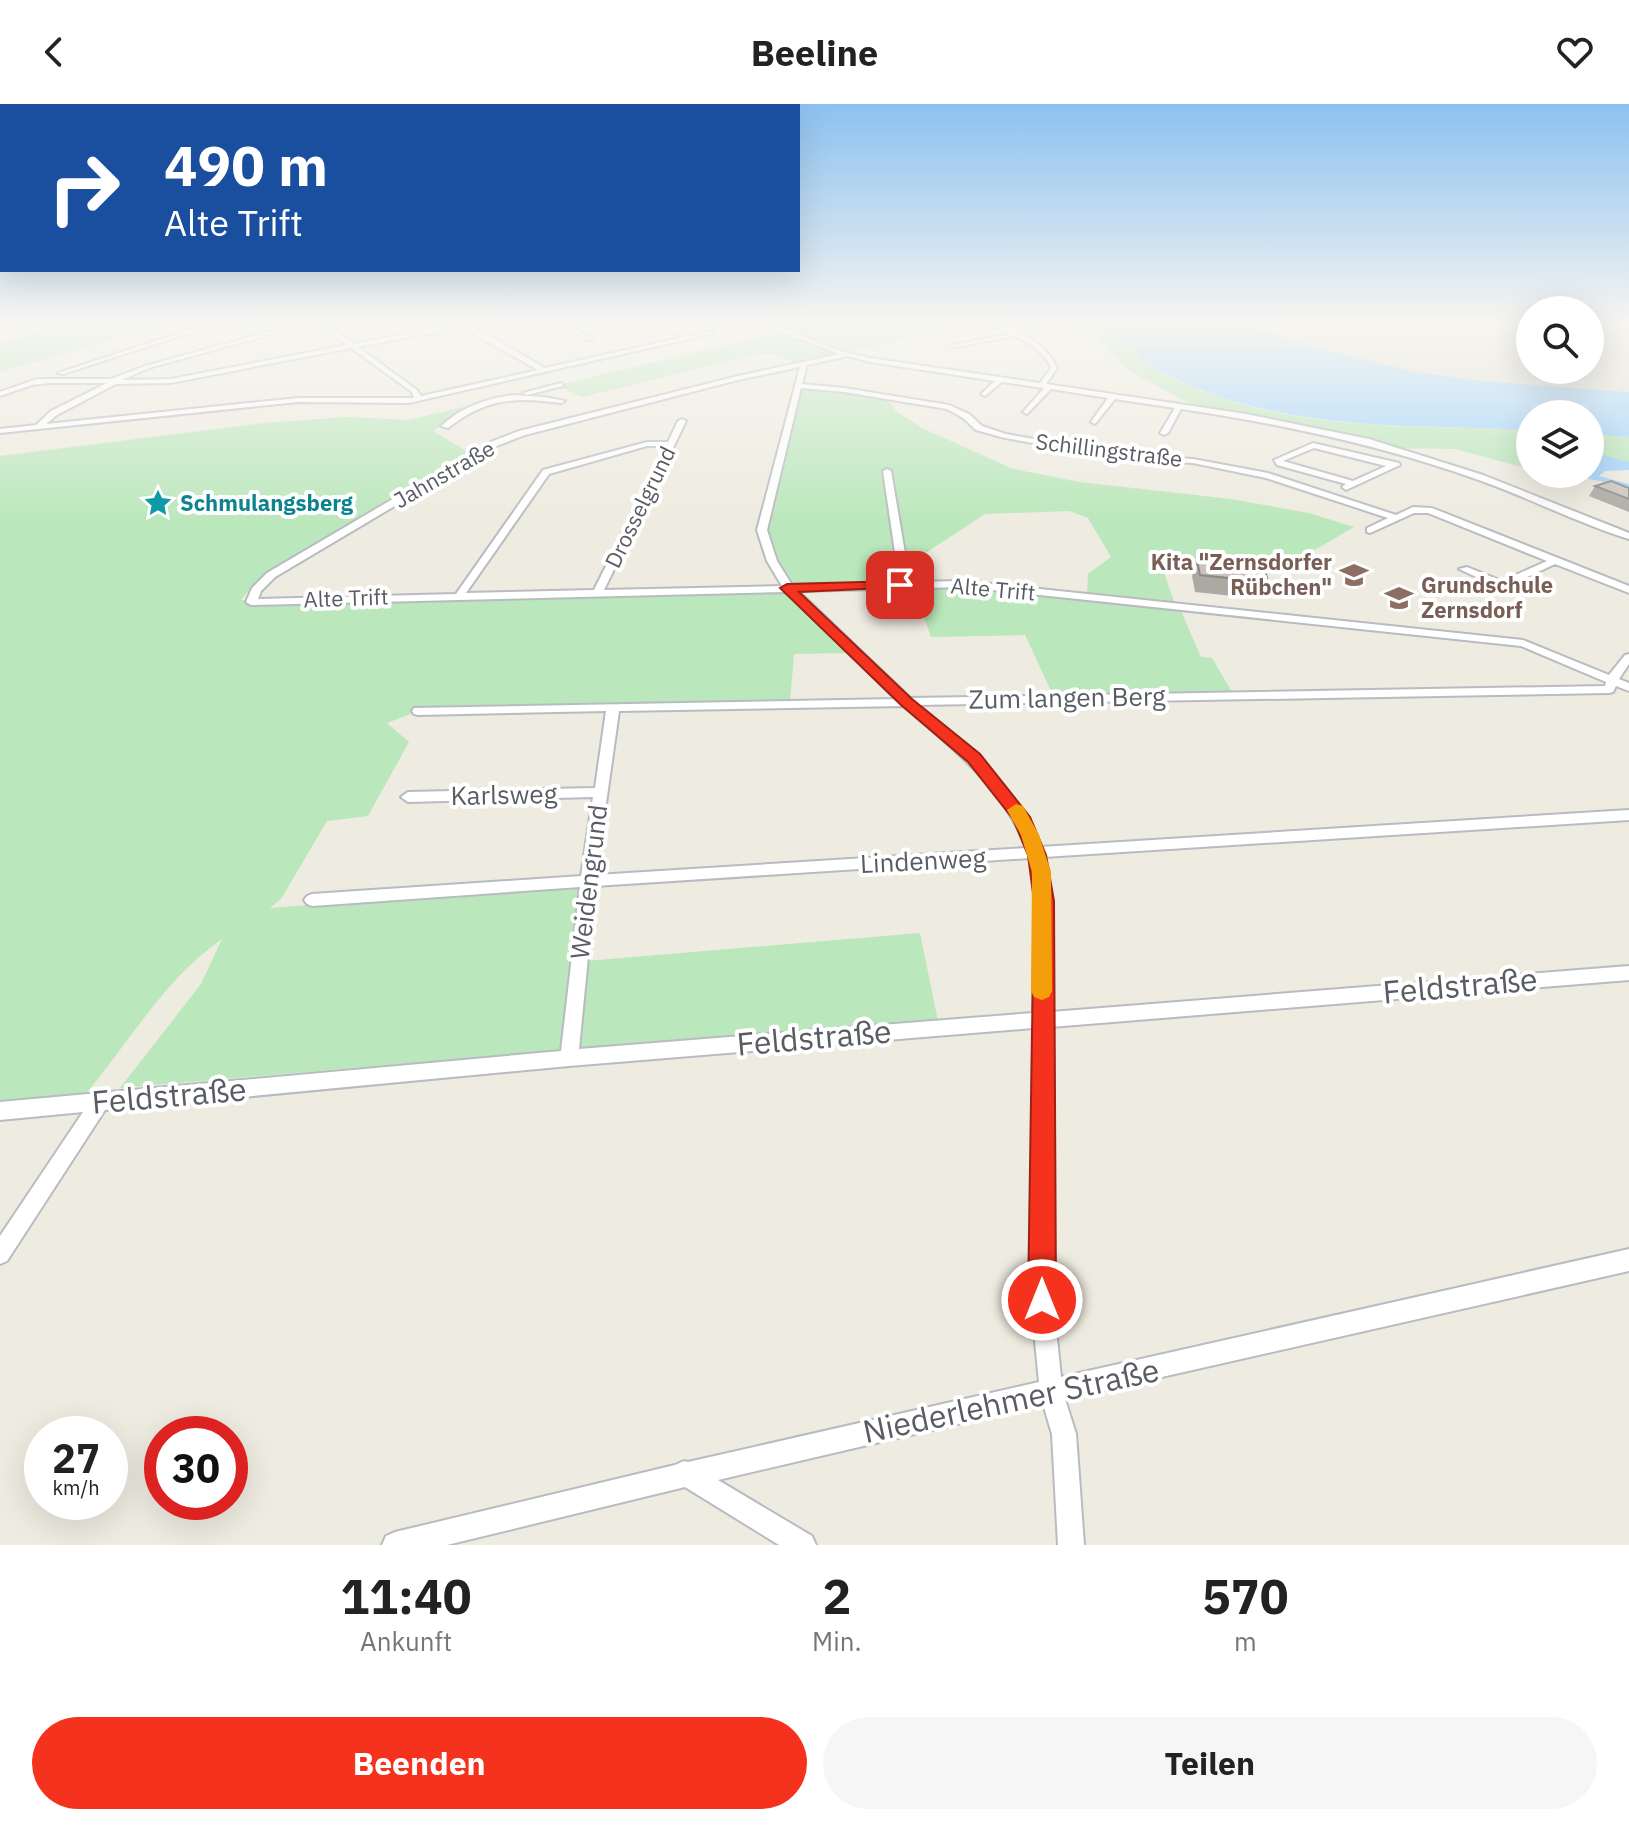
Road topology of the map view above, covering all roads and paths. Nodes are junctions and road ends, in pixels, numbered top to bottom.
1 (96, 391) edge
2 (415, 391) edge
3 (452, 391) edge
4 (514, 391) edge
5 (535, 391) edge
6 (692, 391) edge
7 (797, 391) edge
8 (852, 391) edge
9 (988, 391) edge
10 (1041, 391) edge
11 (1081, 391) edge
12 (985, 394) dead end
13 (519, 395) junction
14 (1113, 396) junction
15 (418, 399) junction
16 (561, 401) dead end
17 (1179, 406) junction
18 (1027, 412) dead end
19 (682, 421) dead end
20 (1095, 422) dead end
21 (445, 426) dead end
22 (37, 428) junction
23 (0, 431) edge
24 (1164, 433) dead end
25 (671, 444) junction
26 (1415, 456) junction
27 (1394, 466) junction
28 (887, 471) dead end
29 (1355, 484) junction
30 (1329, 494) junction
31 (1394, 517) junction
32 (1370, 530) dead end
33 (1629, 536) edge
34 (1554, 561) junction
35 (1464, 569) dead end
36 (900, 585) junction
37 (787, 588) junction
38 (1629, 590) edge
39 (598, 592) junction
40 (460, 595) junction
41 (251, 602) joint
42 (1629, 657) edge
43 (1614, 679) junction
44 (1629, 687) edge
45 (906, 702) junction
46 (613, 707) junction
47 (418, 711) dead end
48 (600, 792) junction
49 (408, 797) dead end
50 (1629, 815) edge
51 (1037, 855) junction
52 (588, 880) junction
53 (312, 900) dead end
54 (1629, 973) edge
55 (1041, 1020) junction
56 (569, 1058) junction
57 (99, 1103) junction
58 (0, 1111) edge
59 (0, 1254) edge
60 (1629, 1260) edge
61 (1051, 1392) junction
62 (684, 1473) junction
63 (395, 1545) edge
64 (803, 1545) edge
65 (1071, 1545) edge

1 - 22 street
2 - 15 street
3 - 15 street
4 - 13 street
5 - 13 street
6 - 41 street, Jahnstraße
7 - 37 street
8 - 30 street, Schillingstraße
9 - 12 street
10 - 18 street
11 - 14 street
13 - 16 street
13 - 21 street
14 - 17 street
14 - 20 street
15 - 22 street
17 - 24 street
17 - 26 street
19 - 25 street, Drosselgrund
22 - 23 street
25 - 39 street, Drosselgrund
25 - 40 street
26 - 27 street
26 - 33 street
27 - 29 street
27 - 29 street
28 - 36 street
29 - 30 street
30 - 31 street, Schillingstraße
31 - 32 street
31 - 34 street
34 - 35 street
34 - 38 street
36 - 37 street, Alte Trift
36 - 43 street, Alte Trift
37 - 39 street, Alte Trift
37 - 45 street
39 - 40 street, Alte Trift
40 - 41 street, Alte Trift
42 - 43 street
43 - 44 street, Alte Trift
43 - 45 street, Zum langen Berg
45 - 46 street, Zum langen Berg
45 - 51 street
46 - 47 street, Zum langen Berg
46 - 48 street, Weidengrund
48 - 49 street, Karlsweg
48 - 52 street, Weidengrund
50 - 51 street, Lindenweg
51 - 52 street, Lindenweg
51 - 55 street
52 - 53 street, Lindenweg
52 - 56 street, Weidengrund
54 - 55 street, Feldstraße
55 - 56 street, Feldstraße
55 - 61 street
56 - 57 street, Feldstraße
57 - 58 street, Feldstraße
57 - 59 street
60 - 61 street, Niederlehmer Straße
61 - 62 street, Niederlehmer Straße
61 - 65 street
62 - 63 street, Niederlehmer Straße
62 - 64 street

